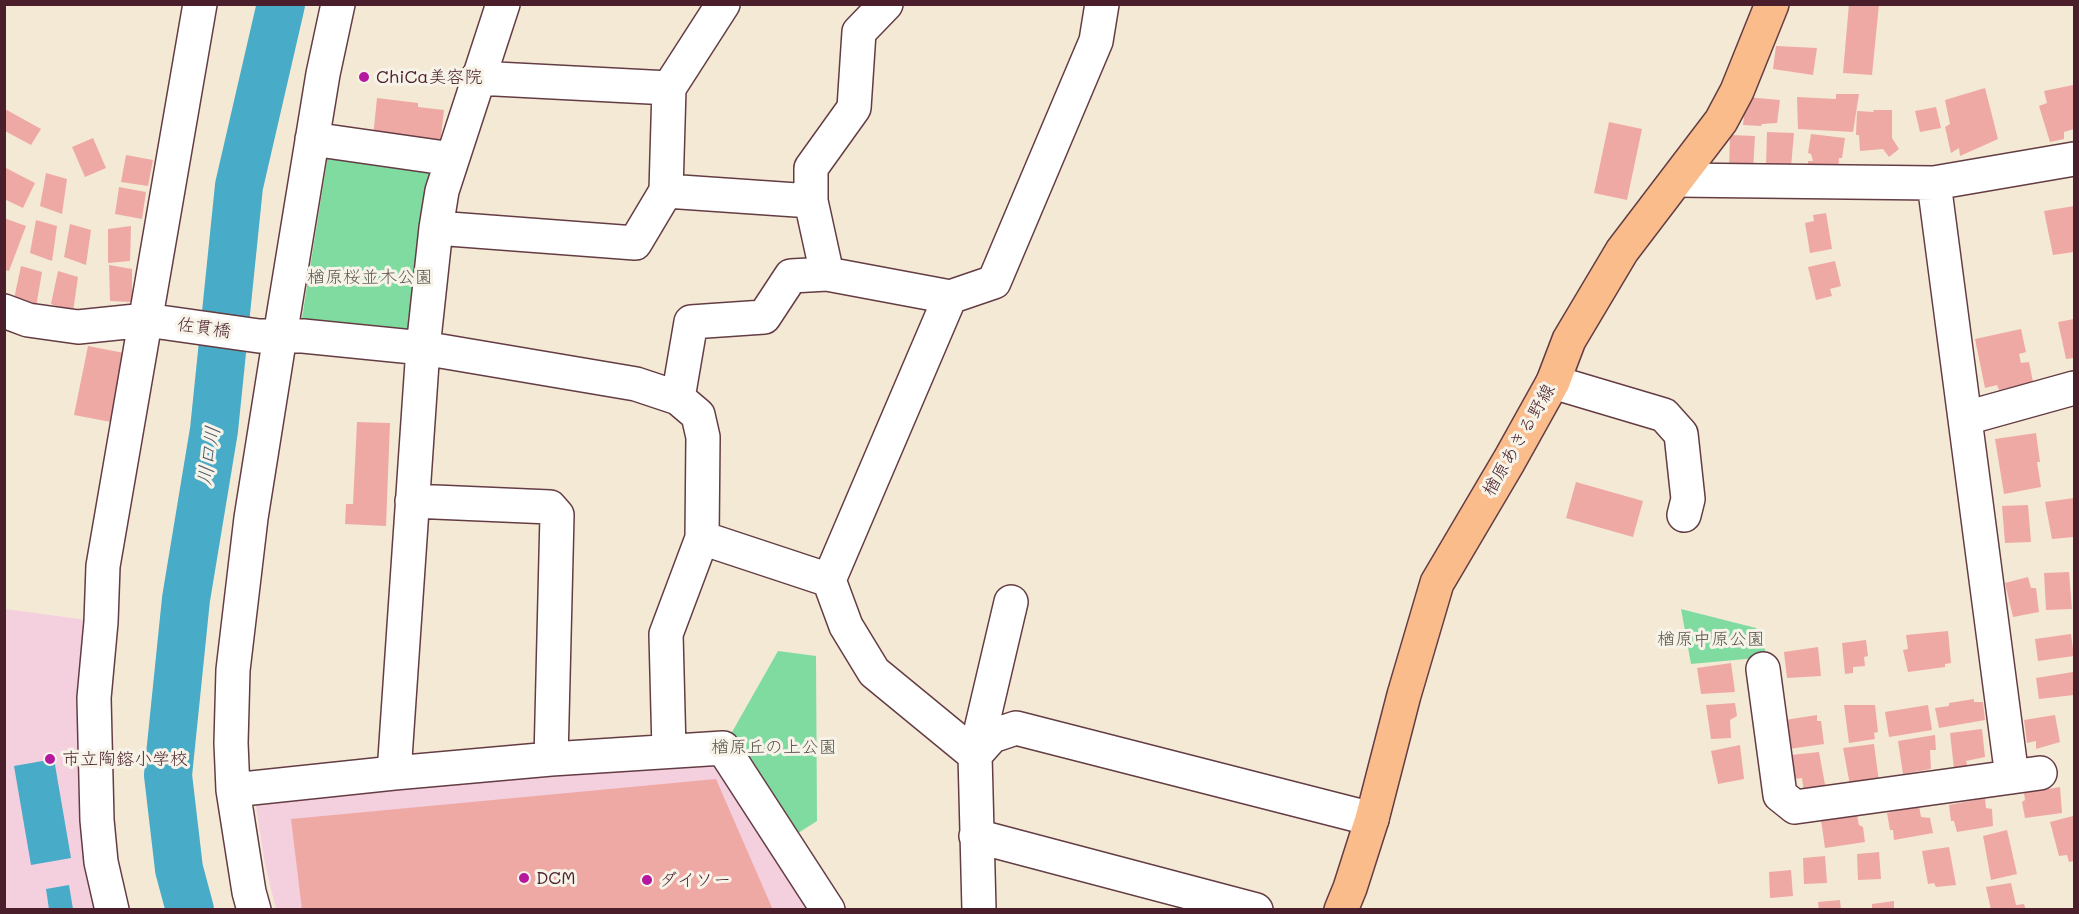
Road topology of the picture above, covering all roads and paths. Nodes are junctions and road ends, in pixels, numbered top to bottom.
1 (200, 4) edge
2 (338, 4) edge
3 (503, 4) edge
4 (723, 4) edge
5 (886, 4) edge
6 (1102, 4) edge
7 (1772, 4) edge
8 (477, 78) junction
9 (669, 88) junction
10 (312, 139) junction
11 (452, 159) junction
12 (2074, 159) edge
13 (1677, 180) junction
14 (1934, 183) junction
15 (666, 191) junction
16 (811, 201) junction
17 (436, 228) junction
18 (827, 274) junction
19 (950, 297) junction
20 (4, 311) edge
21 (151, 320) junction
22 (266, 335) junction
23 (423, 348) junction
24 (1553, 382) junction
25 (2074, 388) edge
26 (678, 398) junction
27 (1966, 418) junction
28 (412, 501) junction
29 (1684, 515) dead end
30 (702, 538) junction
31 (829, 580) junction
32 (1011, 602) dead end
33 (1763, 669) dead end
34 (669, 751) junction
35 (975, 755) junction
36 (551, 759) junction
37 (394, 773) junction
38 (233, 790) junction
39 (1372, 819) junction
40 (976, 836) junction
41 (112, 909) edge
42 (255, 909) edge
43 (828, 909) edge
44 (979, 909) edge
45 (1256, 909) edge
46 (1341, 909) edge

1 - 21 street
2 - 10 street
3 - 8 street
4 - 9 street
5 - 16 street
6 - 19 street
7 - 13 main road, 楢原あきる野線
8 - 9 street
8 - 11 street
9 - 15 street
10 - 11 street
10 - 22 street
11 - 17 street
12 - 14 street
13 - 14 street
13 - 24 main road, 楢原あきる野線
14 - 27 street
15 - 16 street
15 - 17 street
16 - 18 street
17 - 23 street
18 - 19 street
18 - 26 street
19 - 31 street
20 - 21 street, 佐貫橋
21 - 22 street, 佐貫橋
21 - 41 street
22 - 23 street, 佐貫橋
22 - 38 street
23 - 26 street, 佐貫橋
23 - 28 street
24 - 29 street
24 - 39 main road, 楢原あきる野線
25 - 27 street
26 - 30 street
27 - 33 street
28 - 36 street
28 - 37 street
30 - 31 street
30 - 34 street
31 - 35 street
32 - 35 street
34 - 36 street
34 - 43 street
35 - 39 street
35 - 40 street
36 - 37 street
37 - 38 street
38 - 42 street
39 - 46 main road, 楢原あきる野線
40 - 44 street
40 - 45 street

